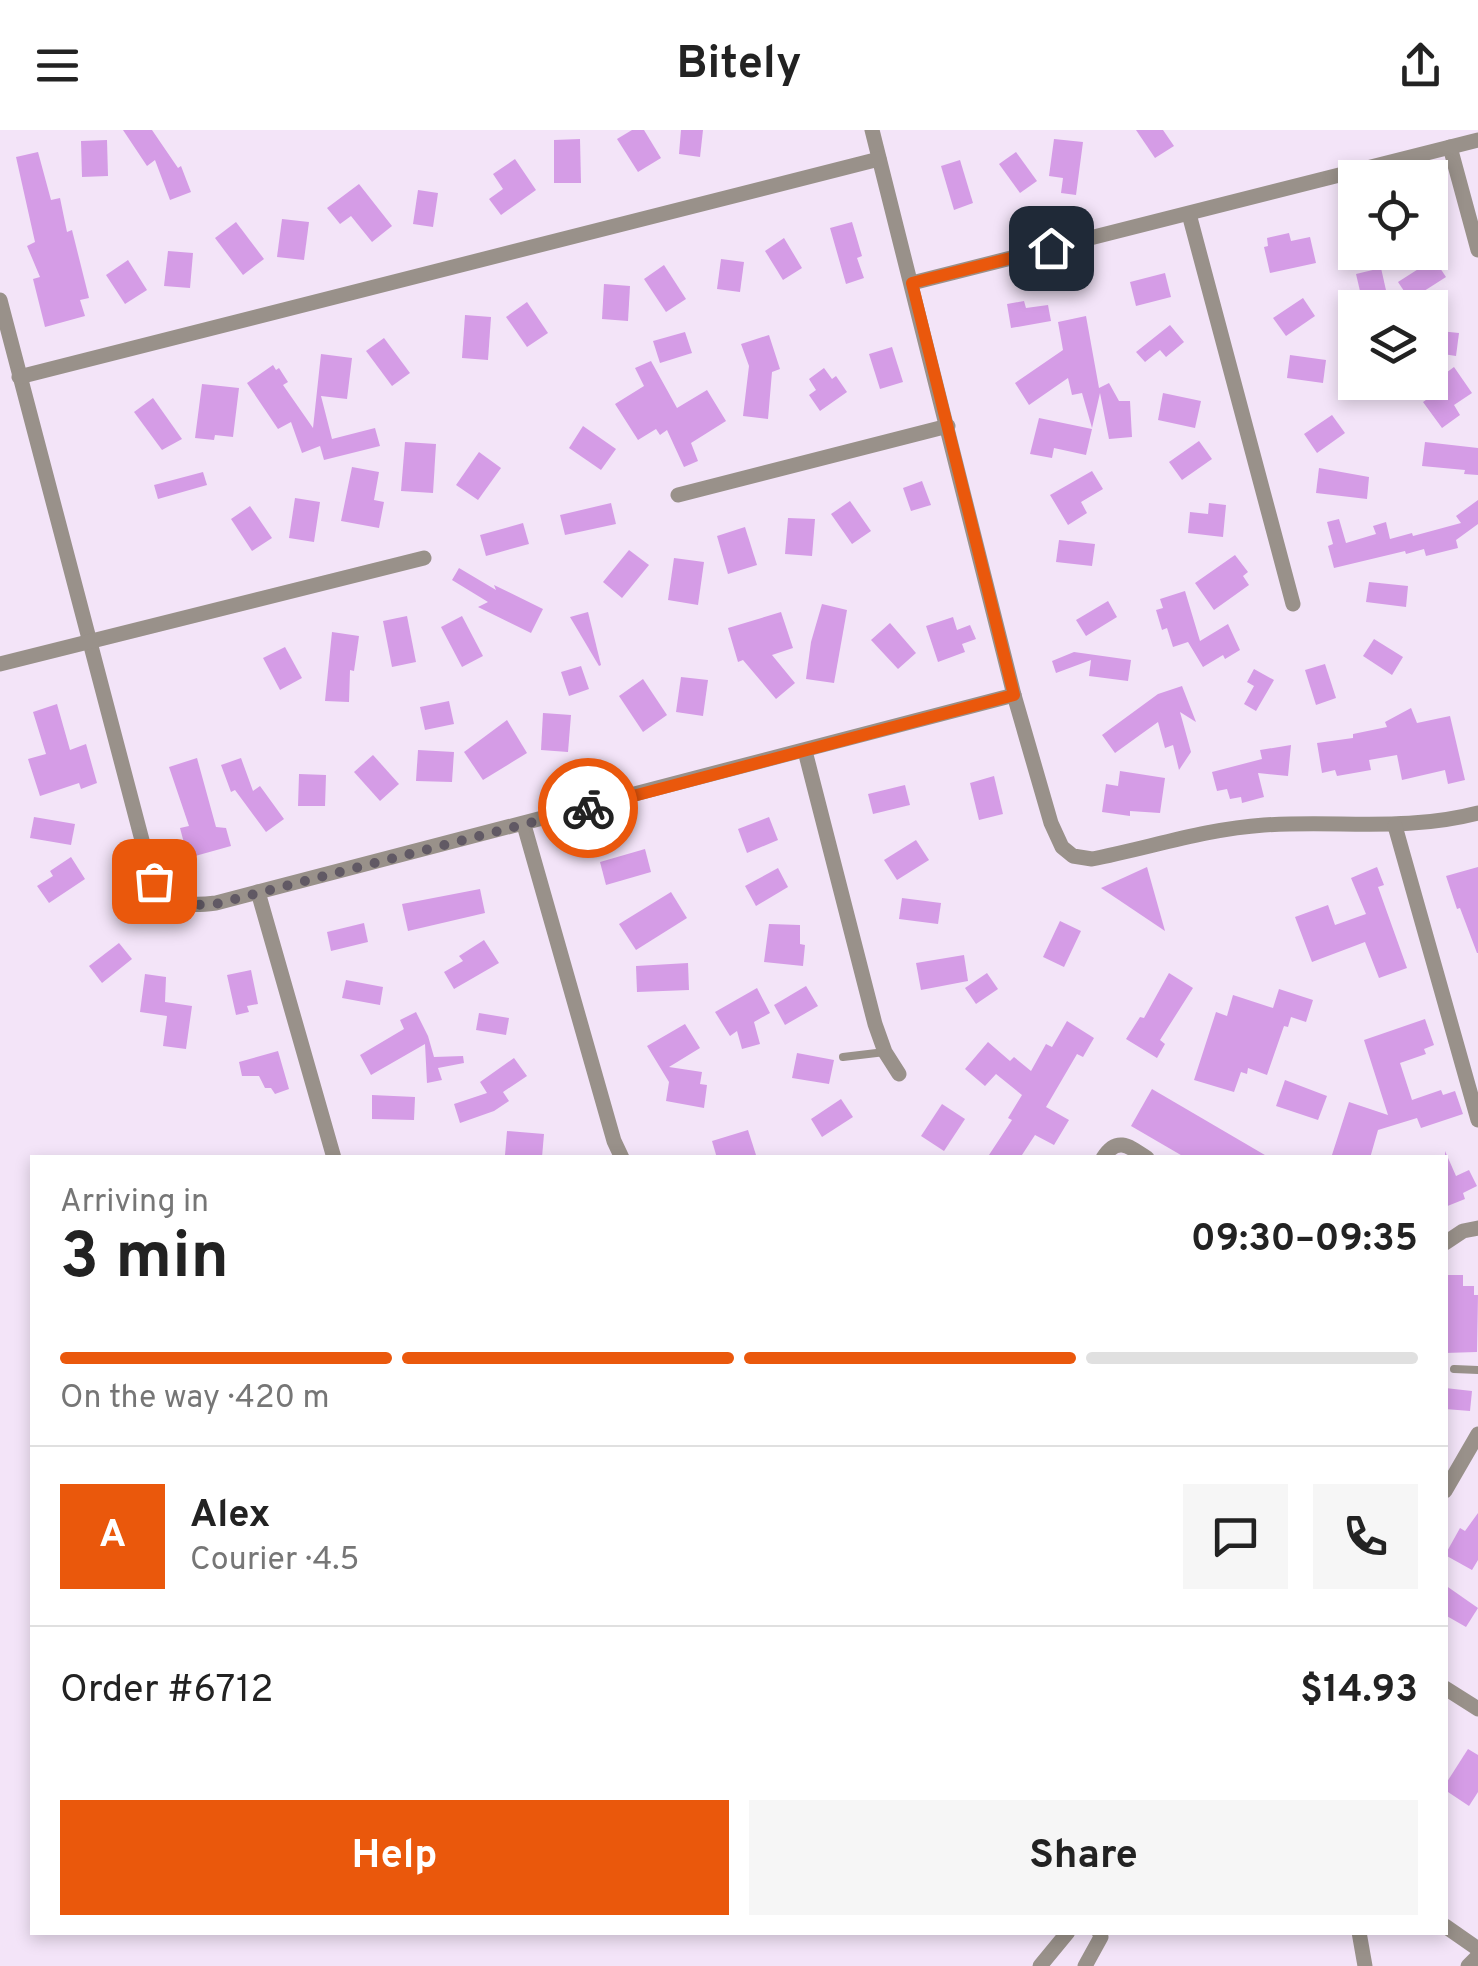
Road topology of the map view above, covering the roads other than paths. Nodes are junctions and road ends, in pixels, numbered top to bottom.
1 (872, 130) edge
2 (1478, 140) edge
3 (1450, 147) junction
4 (879, 159) junction
5 (1189, 214) junction
6 (1478, 250) edge
7 (912, 283) junction
8 (0, 300) edge
9 (20, 377) junction
10 (948, 426) junction
11 (678, 495) dead end
12 (424, 558) dead end
13 (1293, 604) dead end
14 (89, 641) junction
15 (0, 664) edge
16 (1014, 695) junction
17 (806, 752) junction
18 (1478, 813) edge
19 (524, 824) junction
20 (1395, 826) junction
21 (258, 892) junction
22 (884, 1052) junction
23 (843, 1057) dead end
24 (899, 1074) dead end
25 (1478, 1120) edge
26 (333, 1155) edge
27 (621, 1155) edge
28 (1105, 1155) edge
29 (1142, 1155) edge
30 (1478, 1228) edge
31 (1448, 1241) edge
32 (1454, 1369) dead end
33 (1478, 1370) edge
34 (1478, 1434) edge
35 (1448, 1486) edge
36 (1448, 1690) edge
37 (1478, 1709) edge
38 (1448, 1928) edge
39 (1066, 1935) edge
40 (1100, 1935) edge
41 (1360, 1935) edge
42 (1478, 1952) edge
43 (1040, 1966) edge
44 (1085, 1966) edge
45 (1364, 1966) edge
46 (1468, 1966) edge

1 - 4 street
2 - 3 street
3 - 5 street
3 - 6 street
4 - 7 street
4 - 9 street
5 - 7 street
5 - 13 street
7 - 10 street
8 - 9 street
9 - 14 street
10 - 11 street
10 - 16 street
12 - 14 street
14 - 15 street
14 - 21 street
16 - 17 street
16 - 20 street
17 - 19 street
17 - 22 street
18 - 20 street
19 - 21 street
19 - 27 street
20 - 25 street
21 - 26 street
22 - 23 lane
22 - 24 street
28 - 29 street
30 - 31 street
32 - 33 lane
34 - 35 street
36 - 37 street
38 - 42 street
39 - 43 street
40 - 44 street
41 - 45 street
42 - 46 street

